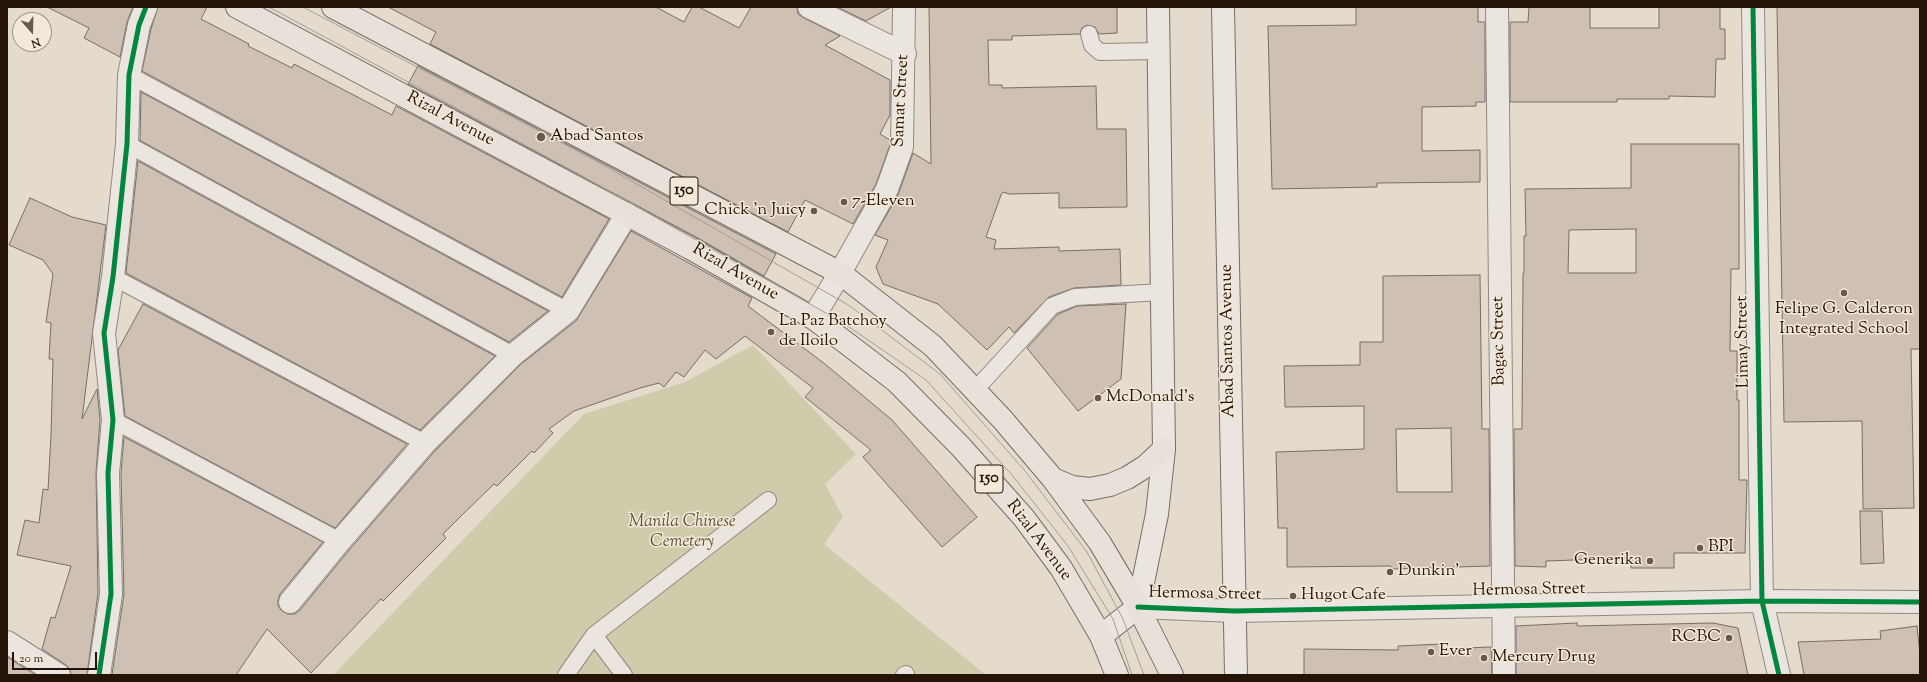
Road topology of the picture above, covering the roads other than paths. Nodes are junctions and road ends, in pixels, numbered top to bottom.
1 (146, 7) edge
2 (237, 7) edge
3 (333, 7) edge
4 (809, 7) edge
5 (904, 7) edge
6 (1158, 7) edge
7 (1223, 7) edge
8 (1497, 7) edge
9 (1753, 7) edge
10 (1089, 34) dead end
11 (1159, 51) junction
12 (904, 54) junction
13 (129, 75) junction
14 (127, 144) junction
15 (627, 214) junction
16 (840, 273) junction
17 (113, 277) junction
18 (1162, 292) junction
19 (568, 311) junction
20 (813, 318) junction
21 (513, 355) junction
22 (975, 390) junction
23 (114, 420) junction
24 (426, 443) junction
25 (1164, 449) junction
26 (1052, 479) junction
27 (768, 500) dead end
28 (340, 541) junction
29 (1762, 600) junction
30 (290, 602) dead end
31 (1920, 602) edge
32 (1502, 606) junction
33 (1138, 607) junction
34 (1234, 611) junction
35 (594, 635) junction
36 (1101, 636) junction
37 (7, 642) edge
38 (59, 675) edge
39 (99, 675) edge
40 (566, 675) edge
41 (624, 675) edge
42 (1117, 675) edge
43 (1172, 675) edge
44 (1236, 675) edge
45 (1504, 675) edge
46 (1779, 675) edge

1 - 13 street
2 - 15 main road, Rizal Avenue / 150
3 - 16 main road, 150
4 - 12 street
5 - 12 street, Samat Street
6 - 11 street
7 - 34 street, Abad Santos Avenue
8 - 32 street, Bagac Street
9 - 29 street, Limay Street
10 - 11 lane
11 - 18 street
12 - 16 street, Samat Street
13 - 14 street
13 - 19 lane
14 - 17 street
14 - 21 lane
15 - 19 street
15 - 20 main road, Rizal Avenue / 150
16 - 20 street, Samat Street
16 - 22 main road, 150
17 - 23 street
17 - 24 lane
18 - 22 lane
18 - 25 street
19 - 21 street
20 - 36 main road, Rizal Avenue / 150
21 - 24 street
22 - 26 main road, 150
23 - 28 lane
23 - 39 street
24 - 28 street
25 - 26 main road
25 - 33 street
26 - 33 main road, 150
27 - 35 lane
28 - 30 street
29 - 31 street, Hermosa Street
29 - 32 street, Hermosa Street
29 - 46 street, Limay Street
32 - 34 street, Hermosa Street
32 - 45 street, Bagac Street
33 - 34 street, Hermosa Street
33 - 36 street
33 - 43 main road, 150
34 - 44 street, Abad Santos Avenue
35 - 40 lane
35 - 41 lane
36 - 42 main road, Rizal Avenue / 150
37 - 38 street

